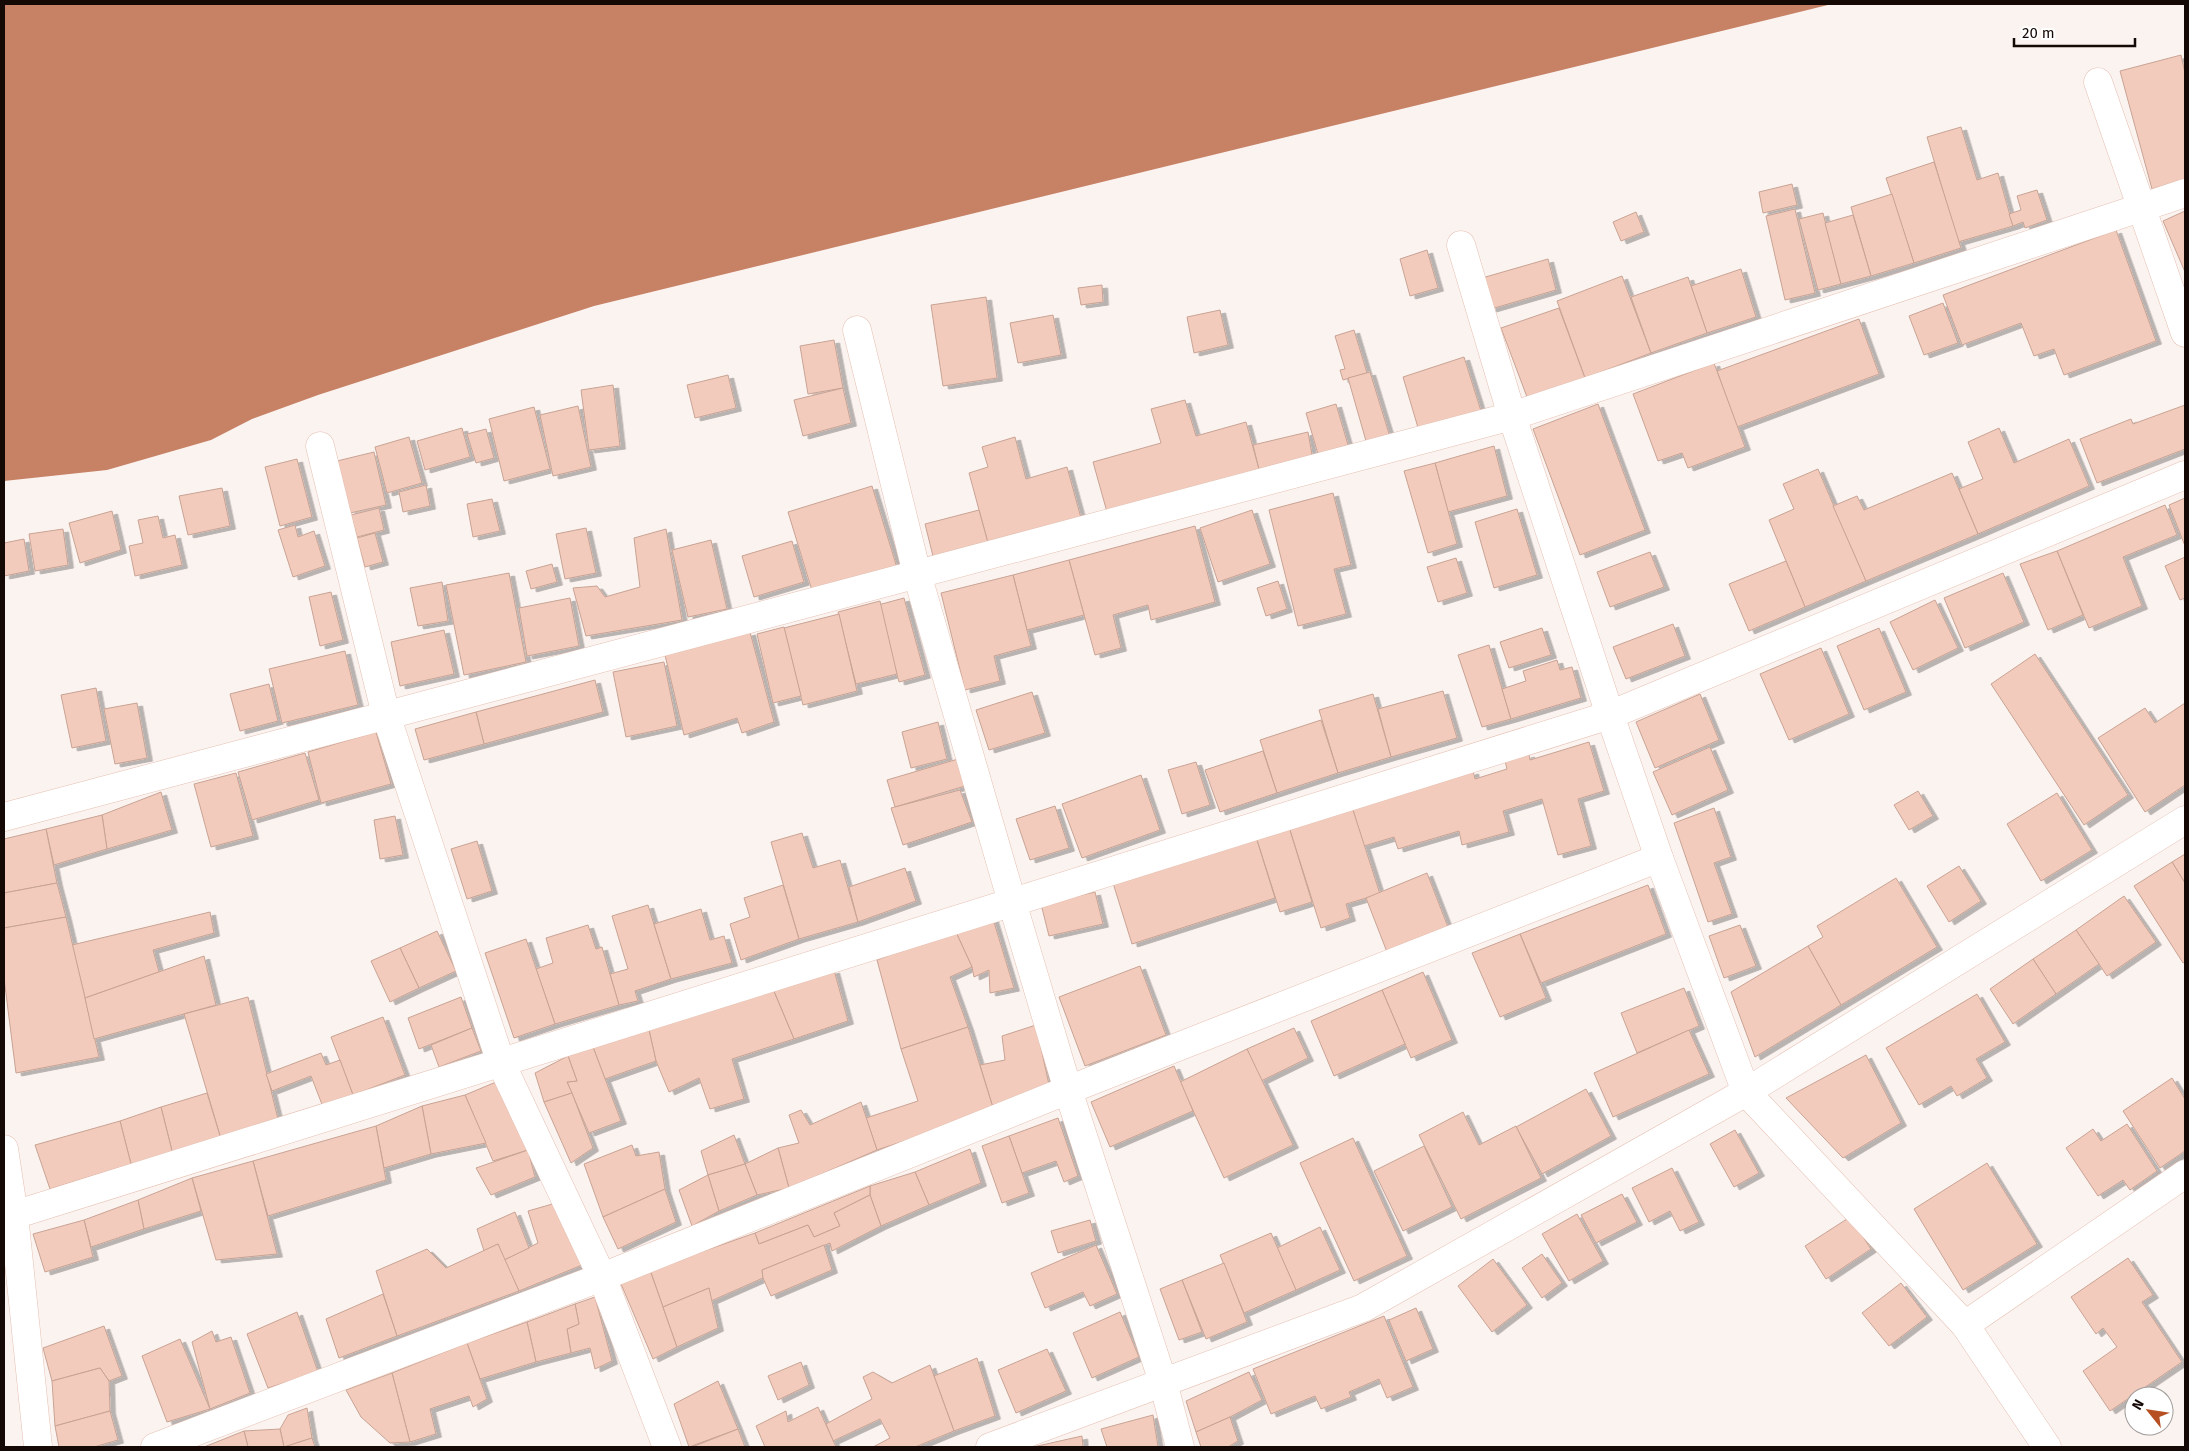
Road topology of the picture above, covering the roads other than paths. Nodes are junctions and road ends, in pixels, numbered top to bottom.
1 (2098, 82) dead end
2 (2185, 193) edge
3 (2142, 208) junction
4 (1461, 245) dead end
5 (857, 330) dead end
6 (2185, 333) edge
7 (1512, 416) junction
8 (320, 446) dead end
9 (2185, 475) edge
10 (918, 574) junction
11 (1610, 715) junction
12 (386, 716) junction
13 (4, 817) edge
14 (2185, 820) edge
15 (1659, 858) junction
16 (1012, 902) junction
17 (501, 1063) junction
18 (1068, 1090) junction
19 (1746, 1092) junction
20 (4, 1149) edge
21 (2185, 1174) edge
22 (14, 1215) junction
23 (602, 1277) junction
24 (1965, 1325) junction
25 (1163, 1382) junction
26 (38, 1447) edge
27 (155, 1447) edge
28 (667, 1447) edge
29 (990, 1447) edge
30 (1180, 1447) edge
31 (2047, 1447) edge

1 - 3 street
2 - 3 street
3 - 6 street
3 - 7 street
4 - 7 street
5 - 10 street
7 - 10 street
7 - 11 street
8 - 12 street
9 - 11 street
10 - 12 street
10 - 16 street
11 - 15 street
11 - 16 street
12 - 13 street
12 - 17 street
14 - 19 street
15 - 18 street
15 - 19 street
16 - 17 street
16 - 18 street
17 - 22 street
17 - 23 street
18 - 23 street
18 - 25 street
19 - 24 street
19 - 25 street
20 - 22 street
21 - 24 street
22 - 26 street
23 - 27 street
23 - 28 street
24 - 31 street
25 - 29 street
25 - 30 street

